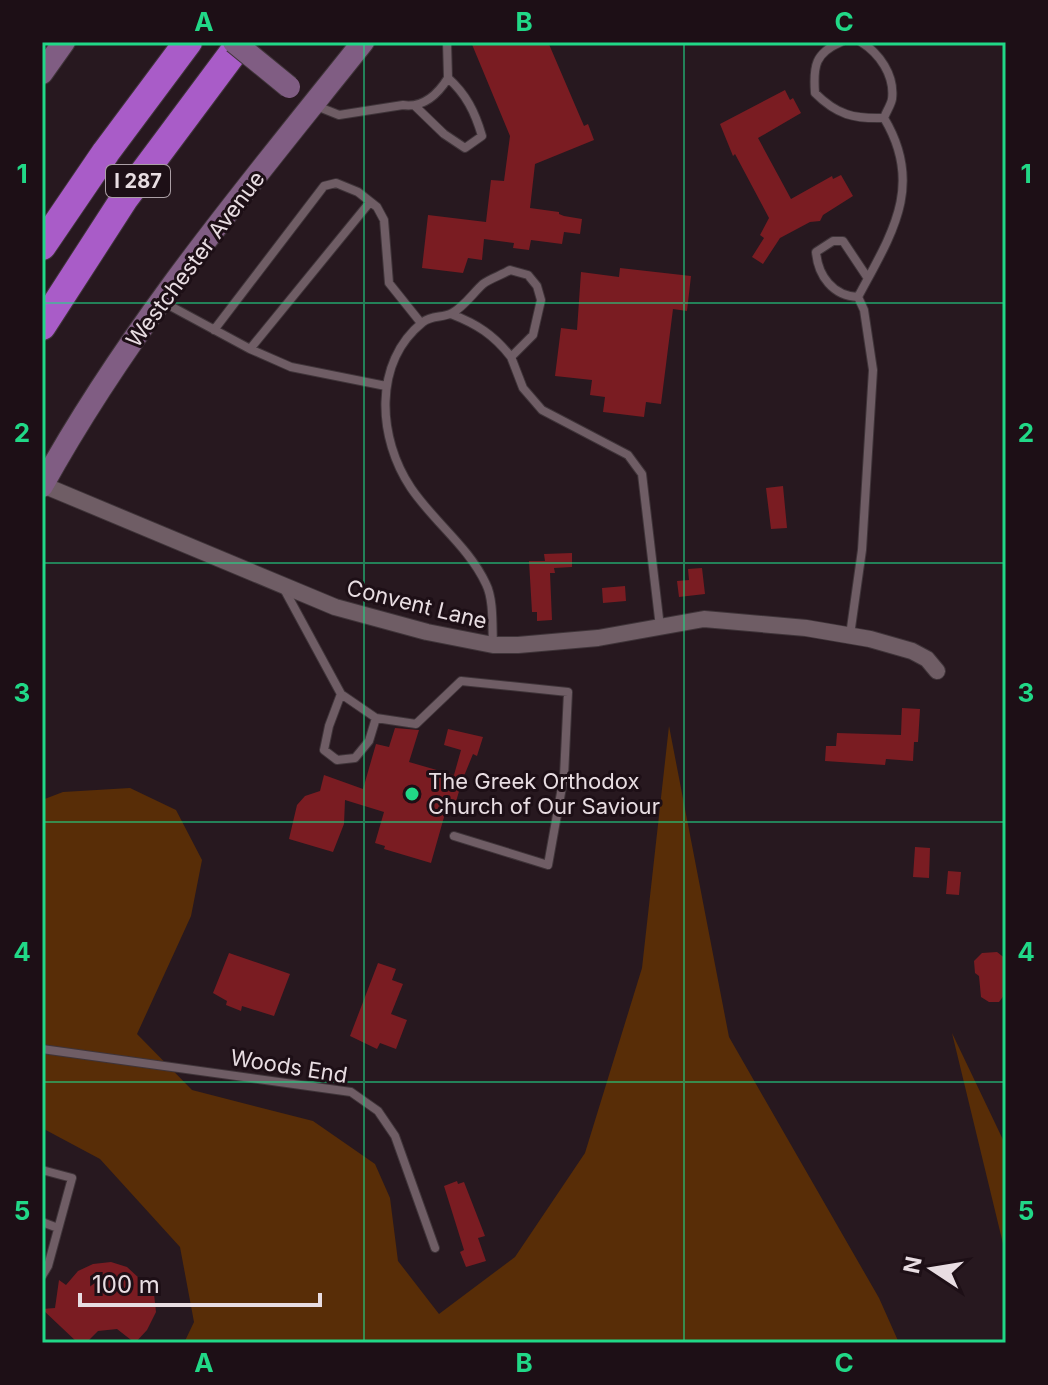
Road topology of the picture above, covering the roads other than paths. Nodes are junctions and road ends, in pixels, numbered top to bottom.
1 (64, 42) edge
2 (188, 42) edge
3 (234, 42) edge
4 (241, 42) edge
5 (363, 42) edge
6 (447, 42) edge
7 (841, 42) edge
8 (861, 42) edge
9 (42, 73) edge
10 (448, 78) junction
11 (313, 105) junction
12 (415, 106) junction
13 (884, 118) junction
14 (370, 202) junction
15 (42, 246) edge
16 (867, 277) junction
17 (858, 297) junction
18 (160, 300) junction
19 (451, 314) junction
20 (421, 323) junction
21 (42, 326) edge
22 (214, 330) junction
23 (250, 349) junction
24 (511, 357) junction
25 (386, 386) junction
26 (42, 486) edge
27 (283, 586) junction
28 (660, 627) junction
29 (850, 635) junction
30 (493, 645) junction
31 (937, 671) dead end
32 (341, 694) junction
33 (376, 718) junction
34 (454, 836) dead end
35 (42, 1049) edge
36 (42, 1170) edge
37 (42, 1222) edge
38 (58, 1228) junction
39 (435, 1248) dead end
40 (42, 1276) edge

1 - 9 main road
2 - 15 highway, I 287
3 - 11 main road, bridge
4 - 21 highway, I 287
5 - 11 main road, Westchester Avenue
6 - 10 lane
7 - 13 lane
8 - 13 lane
10 - 12 lane
10 - 12 lane
11 - 12 lane
11 - 18 main road, Westchester Avenue
13 - 16 lane
14 - 20 lane
14 - 22 lane
14 - 23 lane
16 - 17 lane
16 - 17 lane
17 - 29 lane
18 - 22 lane
18 - 26 main road, Westchester Avenue
19 - 20 lane
19 - 24 lane
19 - 24 lane
20 - 25 lane
22 - 23 lane
23 - 25 lane
24 - 28 lane
25 - 30 lane
26 - 27 street, Convent Lane
27 - 30 street, Convent Lane
27 - 32 lane
28 - 29 street, Convent Lane
28 - 30 street, Convent Lane
29 - 31 street, Convent Lane
32 - 33 lane
32 - 33 lane
33 - 34 lane
35 - 39 lane, Woods End
36 - 38 lane
37 - 38 lane
38 - 40 lane

